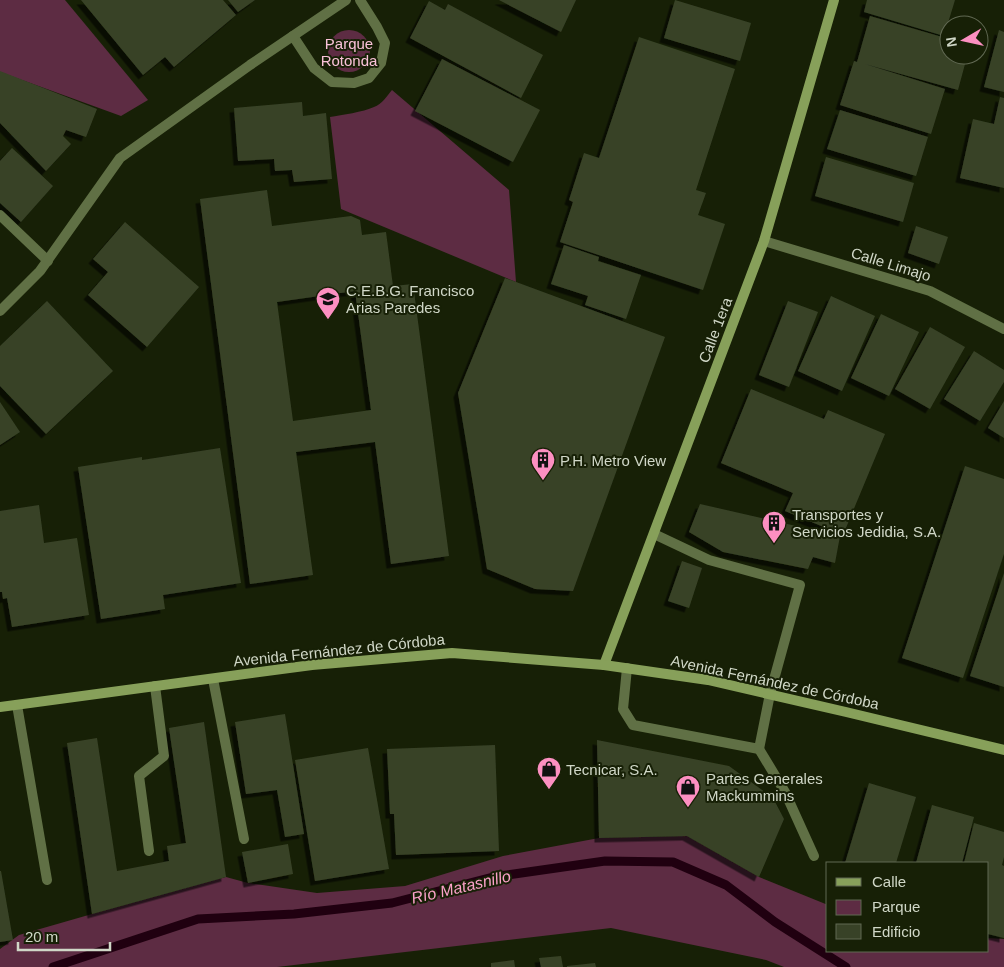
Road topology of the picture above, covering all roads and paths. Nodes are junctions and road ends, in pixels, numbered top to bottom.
1 (346, 0) edge
2 (360, 0) edge
3 (834, 0) edge
4 (292, 36) junction
5 (0, 215) edge
6 (764, 241) junction
7 (48, 261) junction
8 (0, 311) edge
9 (1004, 329) edge
10 (654, 534) junction
11 (604, 665) junction
12 (627, 668) junction
13 (213, 679) junction
14 (154, 686) junction
15 (770, 694) junction
16 (18, 705) junction
17 (0, 708) edge
18 (759, 749) junction
19 (1004, 750) edge
20 (244, 839) dead end
21 (149, 851) dead end
22 (814, 856) dead end
23 (47, 880) dead end

1 - 4 street
2 - 4 street
3 - 6 main road, Calle 1era
4 - 7 street
5 - 7 street
6 - 9 street, Calle Limajo
6 - 10 main road, Calle 1era
7 - 8 street
10 - 11 main road, Calle 1era
10 - 15 street
11 - 12 main road, Avenida Fernández de Córdoba
11 - 13 main road, Avenida Fernández de Córdoba
12 - 15 main road, Avenida Fernández de Córdoba
12 - 18 street
13 - 14 main road, Avenida Fernández de Córdoba
13 - 20 street
14 - 16 main road, Avenida Fernández de Córdoba
14 - 21 street
15 - 18 street
15 - 19 main road, Avenida Fernández de Córdoba
16 - 17 main road, Avenida Fernández de Córdoba
16 - 23 street
18 - 22 street

